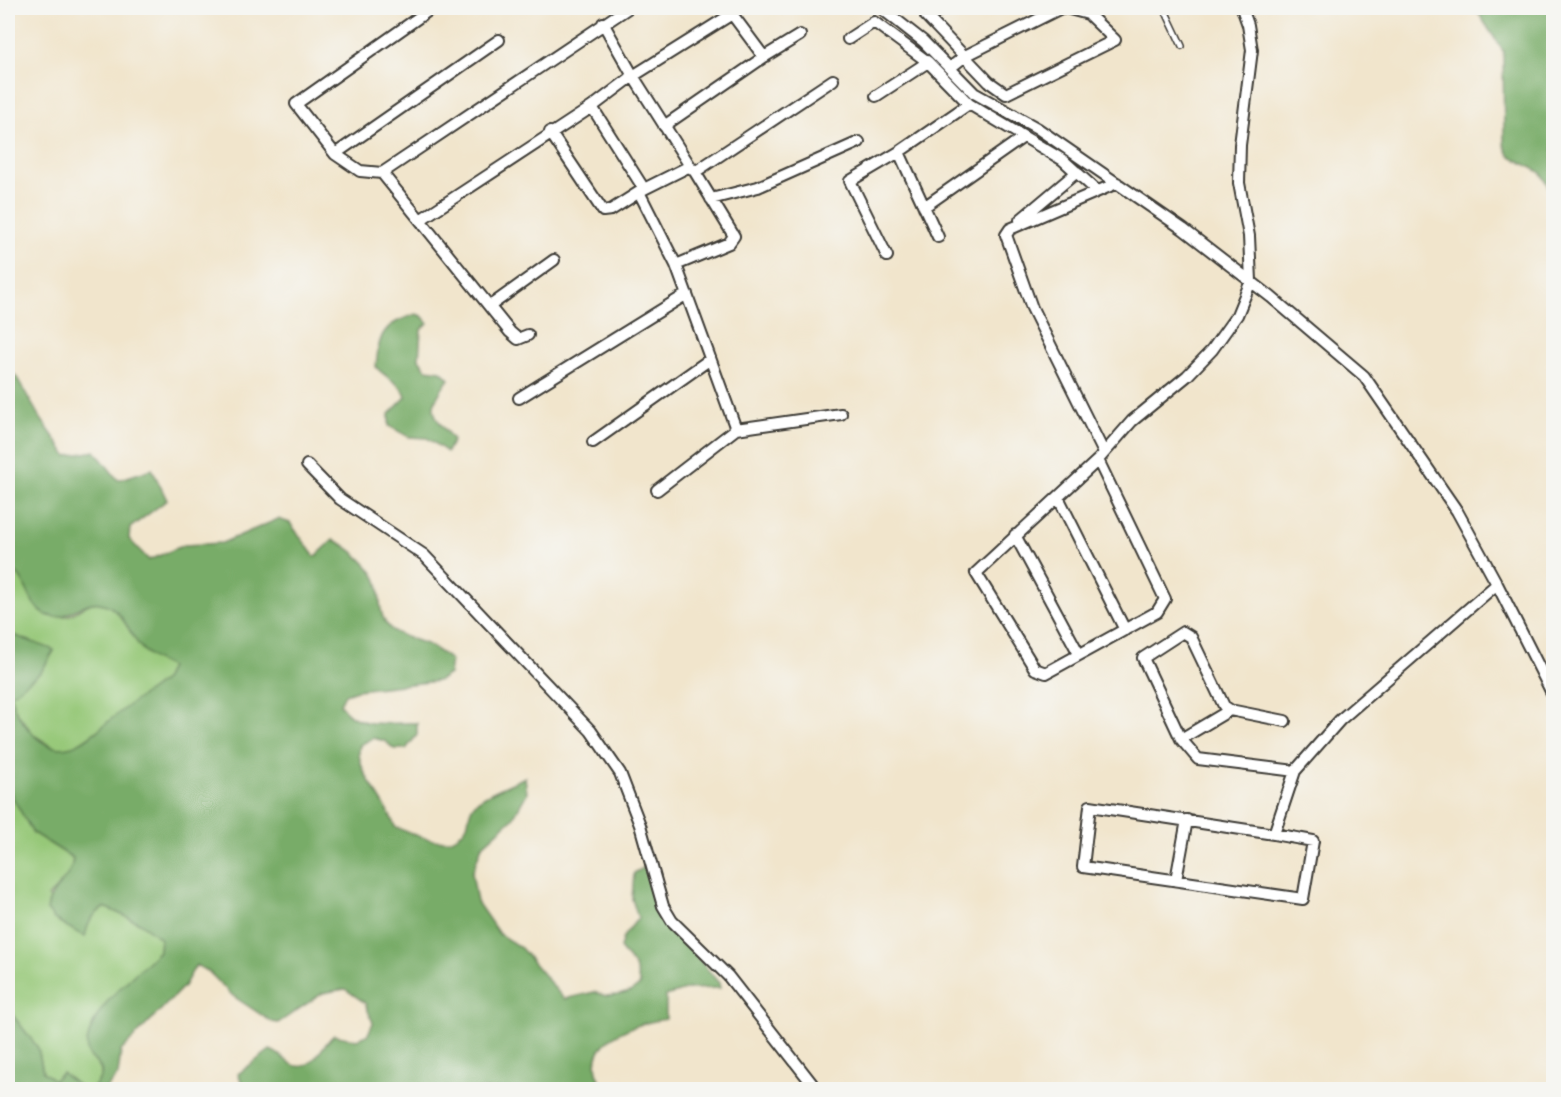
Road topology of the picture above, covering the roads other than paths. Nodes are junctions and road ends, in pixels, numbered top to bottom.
1 (432, 8) edge
2 (628, 8) edge
3 (881, 8) edge
4 (945, 8) edge
5 (1061, 8) edge
6 (1066, 8) edge
7 (1164, 8) edge
8 (1242, 8) edge
9 (603, 23) junction
10 (800, 35) dead end
11 (848, 39) dead end
12 (499, 40) dead end
13 (1182, 46) dead end
14 (965, 56) junction
15 (764, 57) junction
16 (928, 62) junction
17 (950, 68) junction
18 (633, 76) junction
19 (833, 80) dead end
20 (876, 96) dead end
21 (969, 104) junction
22 (592, 107) junction
23 (664, 126) junction
24 (550, 132) junction
25 (1022, 138) junction
26 (859, 142) dead end
27 (899, 152) junction
28 (335, 154) junction
29 (692, 169) junction
30 (1077, 172) junction
31 (382, 173) junction
32 (1117, 183) junction
33 (1096, 190) junction
34 (642, 191) junction
35 (711, 199) junction
36 (924, 207) junction
37 (420, 220) junction
38 (1010, 229) junction
39 (938, 237) dead end
40 (887, 256) dead end
41 (554, 260) dead end
42 (676, 265) junction
43 (1251, 281) junction
44 (687, 294) junction
45 (490, 306) junction
46 (528, 335) dead end
47 (709, 360) junction
48 (519, 398) dead end
49 (841, 414) dead end
50 (736, 429) junction
51 (593, 442) dead end
52 (1101, 457) junction
53 (307, 465) dead end
54 (657, 490) dead end
55 (1058, 497) junction
56 (1015, 535) junction
57 (1497, 584) junction
58 (1125, 630) junction
59 (1079, 654) junction
60 (1554, 698) edge
61 (1230, 710) junction
62 (1285, 720) dead end
63 (1181, 739) junction
64 (1295, 771) junction
65 (1187, 820) junction
66 (1274, 834) junction
67 (1176, 880) junction
68 (817, 1089) edge

1 - 28 street
2 - 9 street
3 - 17 street
4 - 14 street
5 - 14 street
6 - 14 street
7 - 13 lane
8 - 43 street
9 - 18 street
9 - 31 street
10 - 15 street
11 - 16 street
12 - 28 street
14 - 17 street
15 - 18 street
15 - 23 street
16 - 20 street
16 - 21 street
17 - 32 street
18 - 22 street
18 - 23 street
19 - 29 street
21 - 25 street
21 - 27 street
22 - 24 street
22 - 34 street
23 - 29 street
24 - 34 street
24 - 37 street
25 - 30 street
25 - 36 street
26 - 35 street
27 - 36 street
27 - 40 street
28 - 31 street
29 - 34 street
29 - 35 street
30 - 33 street
30 - 38 street
31 - 37 street
32 - 33 street
32 - 43 street
33 - 38 street
34 - 42 street
35 - 42 street
36 - 39 street
37 - 45 street
38 - 52 street
41 - 45 street
42 - 44 street
43 - 52 street
43 - 57 street
44 - 47 street
44 - 48 street
45 - 46 street
47 - 50 street
47 - 51 street
49 - 50 street
50 - 54 street
52 - 55 street
52 - 58 street
53 - 68 street
55 - 56 street
55 - 58 street
56 - 59 street
56 - 59 street
57 - 60 street
57 - 64 street
58 - 59 street
61 - 62 street
61 - 63 street
61 - 63 street
63 - 64 street
64 - 66 street
65 - 66 street
65 - 67 street
65 - 67 street
66 - 67 street

